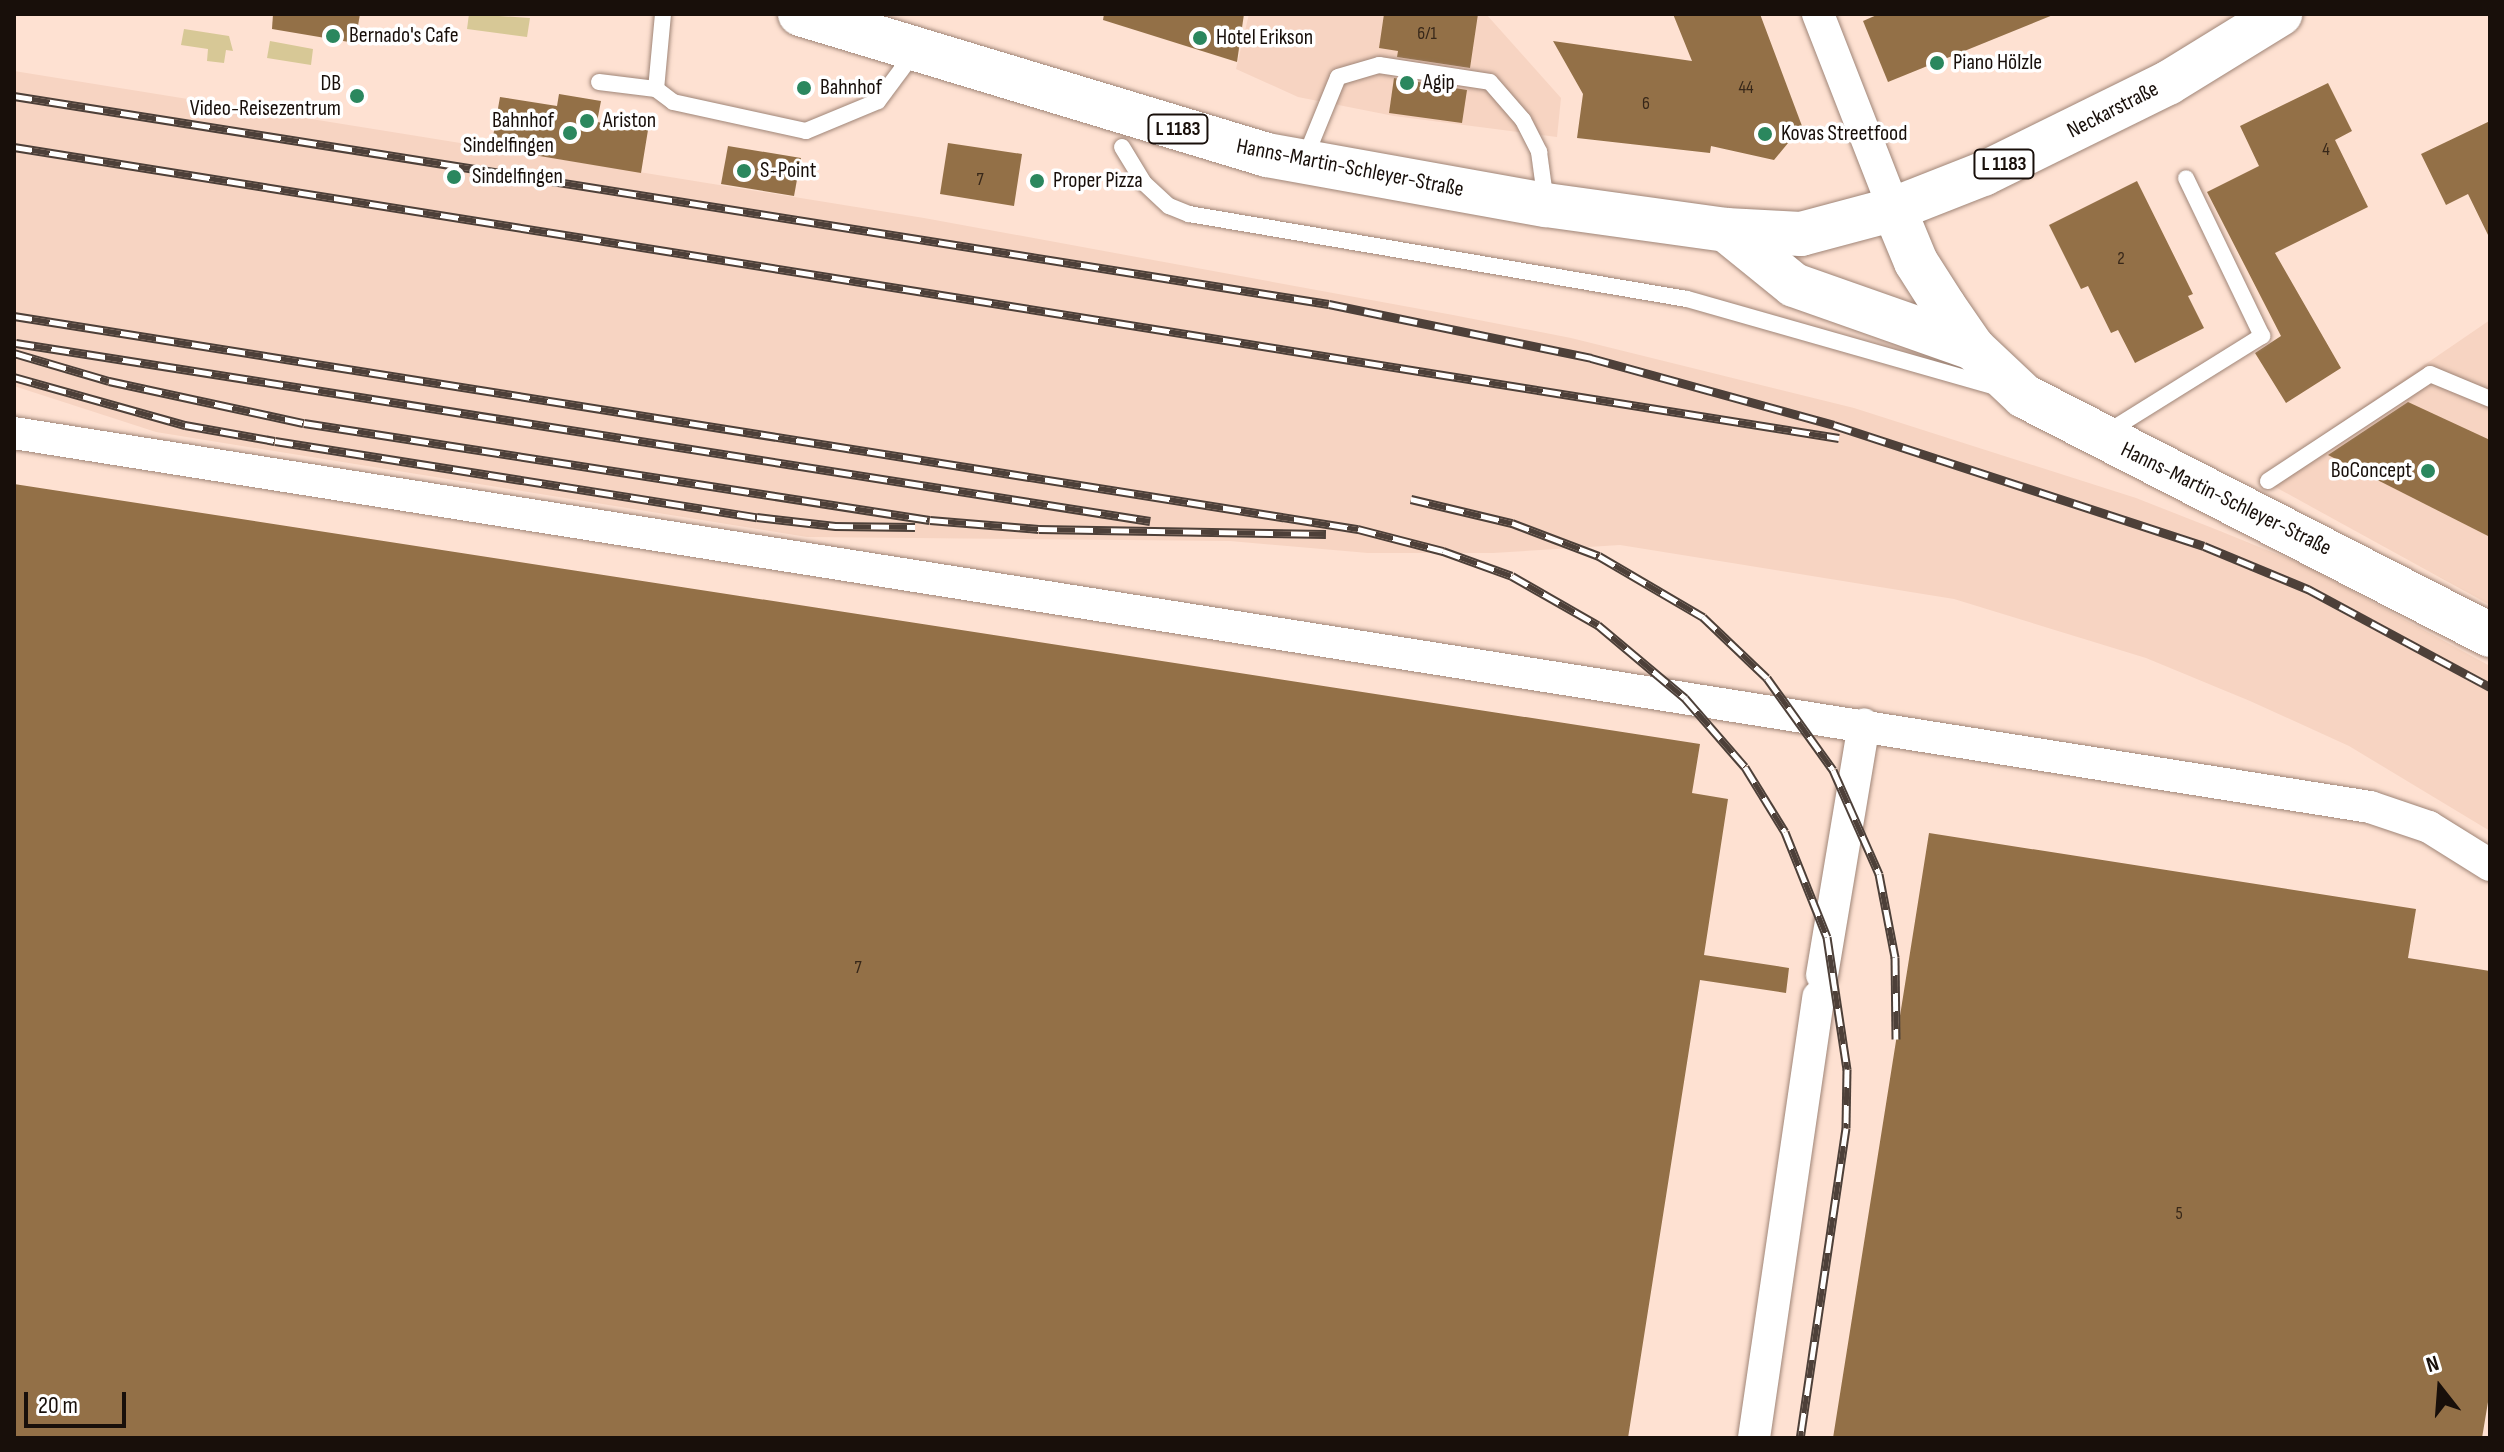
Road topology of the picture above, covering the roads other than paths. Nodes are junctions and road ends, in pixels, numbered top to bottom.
1 (663, 14) edge
2 (800, 14) edge
3 (1818, 14) edge
4 (2280, 14) edge
5 (917, 50) junction
6 (599, 82) dead end
7 (656, 89) junction
8 (1122, 147) dead end
9 (1304, 163) junction
10 (2186, 178) dead end
11 (1546, 205) junction
12 (1894, 209) junction
13 (1726, 230) junction
14 (1973, 348) junction
15 (2024, 396) junction
16 (2490, 399) edge
17 (14, 433) edge
18 (2097, 437) junction
19 (2268, 481) dead end
20 (2490, 635) edge
21 (1864, 725) junction
22 (2490, 865) edge
23 (1754, 1438) edge

1 - 7 lane
2 - 5 main road, Hanns-Martin-Schleyer-Straße / L 1183
3 - 12 street
4 - 12 main road, Neckarstraße / L 1183
5 - 7 lane
5 - 9 main road, Hanns-Martin-Schleyer-Straße / L 1183
6 - 7 lane
8 - 15 lane
9 - 11 main road, Hanns-Martin-Schleyer-Straße / L 1183
9 - 11 lane
10 - 18 lane
11 - 13 main road, Hanns-Martin-Schleyer-Straße / L 1183
12 - 13 main road, Hanns-Martin-Schleyer-Straße / L 1183
12 - 14 main road, Hanns-Martin-Schleyer-Straße
13 - 14 main road, Hanns-Martin-Schleyer-Straße
14 - 15 main road, Hanns-Martin-Schleyer-Straße
15 - 18 main road, Hanns-Martin-Schleyer-Straße
16 - 19 lane
17 - 21 street
18 - 20 main road, Hanns-Martin-Schleyer-Straße
21 - 22 street
21 - 23 street

